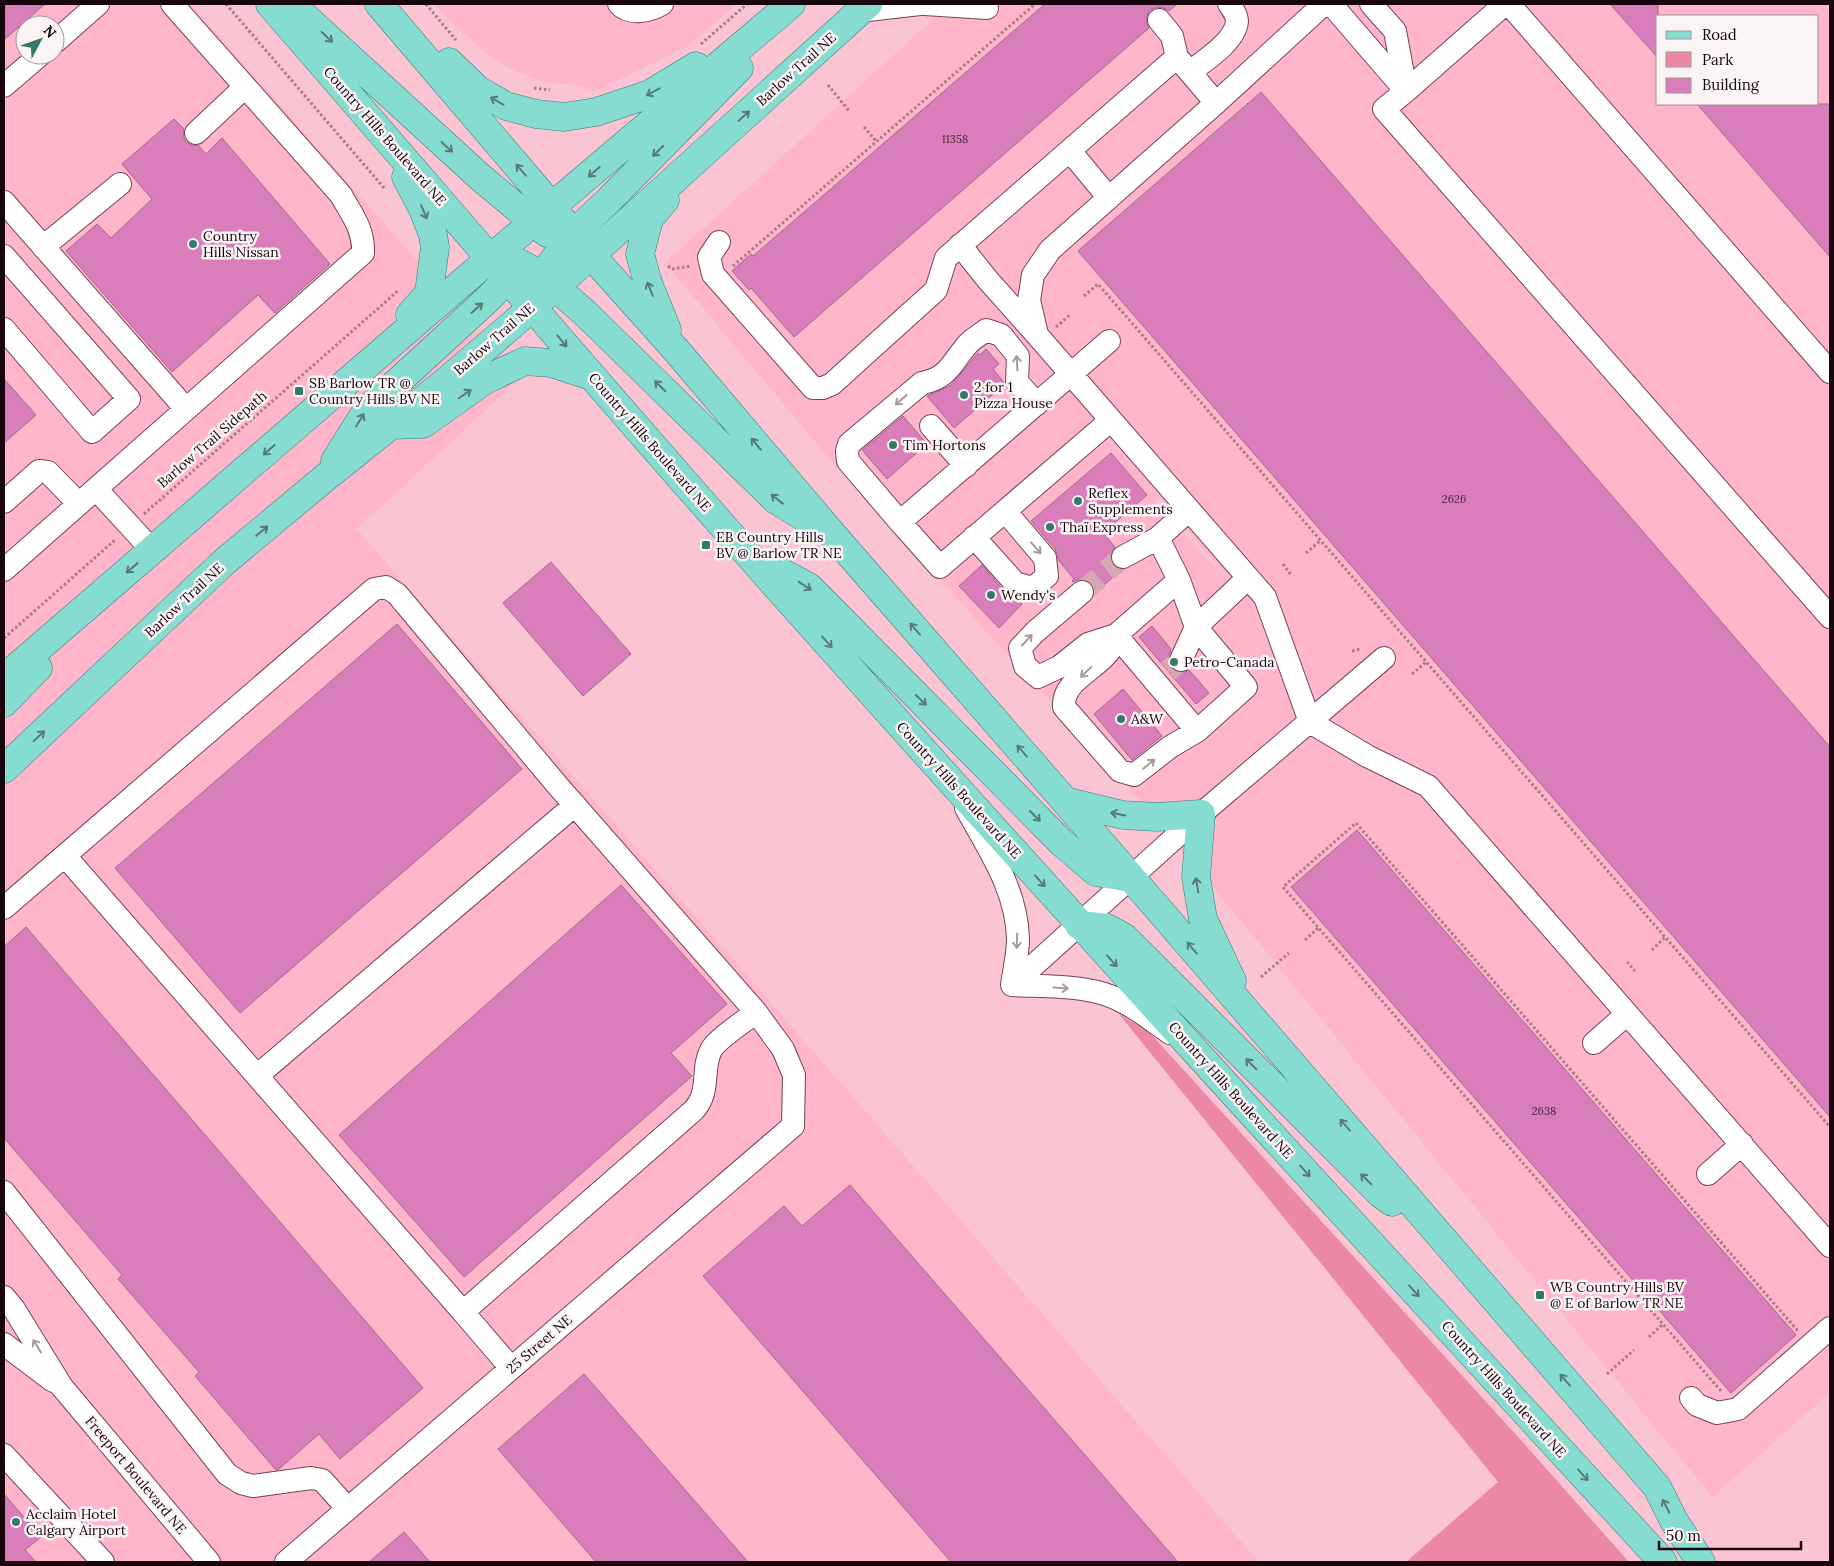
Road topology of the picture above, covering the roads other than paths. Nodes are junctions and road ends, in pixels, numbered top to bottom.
1 (98, 4) edge
2 (172, 4) edge
3 (270, 4) edge
4 (291, 4) edge
5 (379, 4) edge
6 (388, 4) edge
7 (619, 4) edge
8 (662, 4) edge
9 (790, 4) edge
10 (802, 4) edge
11 (920, 4) edge
12 (925, 4) edge
13 (1229, 4) edge
14 (1324, 4) edge
15 (1331, 4) edge
16 (1371, 4) edge
17 (1505, 4) edge
18 (1509, 4) edge
19 (864, 6) edge
20 (987, 8) dead end
21 (1159, 20) dead end
22 (770, 21) junction
23 (65, 33) edge
24 (1184, 64) junction
25 (28, 65) edge
26 (4, 86) edge
27 (245, 87) junction
28 (1406, 91) junction
29 (1216, 103) junction
30 (196, 132) dead end
31 (386, 138) junction
32 (714, 144) junction
33 (1070, 151) junction
34 (120, 184) dead end
35 (1110, 198) junction
36 (8, 216) edge
37 (553, 228) junction
38 (719, 242) dead end
39 (960, 245) junction
40 (43, 247) junction
41 (592, 255) junction
42 (4, 256) edge
43 (491, 259) junction
44 (532, 277) junction
45 (532, 306) junction
46 (4, 329) edge
47 (1045, 333) junction
48 (1109, 341) dead end
49 (676, 350) junction
50 (371, 363) junction
51 (1830, 372) edge
52 (1072, 374) junction
53 (591, 376) junction
54 (159, 379) junction
55 (129, 399) junction
56 (1037, 404) junction
57 (186, 409) junction
58 (1111, 420) junction
59 (390, 425) junction
60 (931, 426) dead end
61 (966, 466) junction
62 (326, 477) junction
63 (96, 489) junction
64 (4, 502) edge
65 (79, 504) junction
66 (1189, 510) junction
67 (1005, 512) junction
68 (900, 522) junction
69 (832, 535) junction
70 (974, 537) junction
71 (1158, 538) junction
72 (152, 550) junction
73 (748, 554) junction
74 (1123, 557) tunnel mouth
75 (4, 570) edge
76 (1248, 578) junction
77 (1180, 580) junction
78 (1082, 592) tunnel mouth
79 (77, 615) junction
80 (1830, 617) edge
81 (1196, 627) junction
82 (1116, 635) junction
83 (1384, 658) dead end
84 (1168, 671) junction
85 (4, 678) edge
86 (4, 703) edge
87 (1310, 722) junction
88 (1197, 731) junction
89 (4, 769) edge
90 (954, 784) junction
91 (1065, 801) junction
92 (575, 805) junction
93 (1201, 814) junction
94 (65, 856) junction
95 (1131, 878) junction
96 (4, 908) edge
97 (1080, 925) junction
98 (1012, 985) junction
99 (756, 1012) junction
100 (1247, 1012) junction
101 (1627, 1014) junction
102 (1594, 1043) dead end
103 (1193, 1049) junction
104 (258, 1075) junction
105 (1742, 1144) junction
106 (1708, 1174) dead end
107 (4, 1192) edge
108 (1445, 1242) junction
109 (1830, 1246) edge
110 (4, 1298) edge
111 (463, 1312) junction
112 (1830, 1328) edge
113 (4, 1344) edge
114 (511, 1368) junction
115 (62, 1387) junction
116 (1691, 1398) dead end
117 (4, 1455) edge
118 (348, 1509) junction
119 (91, 1558) edge
120 (209, 1562) edge
121 (286, 1562) edge
122 (1663, 1562) edge
123 (1701, 1562) edge

1 - 23 street
2 - 27 street
3 - 31 main road, Country Hills Boulevard NE
4 -> 37 main road
37 -> 5 main road
22 -> 6 main road
7 - 8 street
9 - 22 main road
10 -> 37 main road
11 - 19 street
12 - 20 street
13 - 24 street
14 - 29 street
15 - 28 street
16 - 28 street
17 - 28 street
18 - 51 street
32 -> 19 main road, Barlow Trail NE
21 - 24 street
22 -> 37 main road
24 - 29 street
24 - 33 street
25 - 26 street
27 - 30 street
27 - 57 street
28 - 80 street
29 - 35 street
31 - 43 main road, Country Hills Boulevard NE
31 -> 50 main road
32 - 41 main road, Barlow Trail NE
49 -> 32 main road
33 - 35 street
33 - 39 street
34 - 40 street
35 - 47 street
36 - 40 street
37 - 41 main road
37 - 43 main road
37 - 44 main road
38 - 39 street
39 - 47 street
40 - 54 street
41 - 44 main road, Barlow Trail NE
41 - 49 main road
42 - 55 street
43 - 44 main road, Country Hills Boulevard NE
43 - 50 main road
44 - 45 main road, Barlow Trail NE
44 - 45 main road, Country Hills Boulevard NE
62 -> 44 main road
69 -> 44 main road
45 -> 53 main road, Country Hills Boulevard NE
45 - 59 main road, Barlow Trail NE
46 - 55 street
47 - 52 street
48 - 52 street
69 -> 49 main road
50 -> 72 main road
52 - 56 street
52 - 58 street
59 -> 53 main road
53 - 73 main road, Country Hills Boulevard NE
54 - 55 street
54 - 57 street
56 - 61 street
56 -> 68 street
57 - 63 street
58 - 66 street
58 - 67 street
59 - 62 main road, Barlow Trail NE
60 - 61 street
61 - 68 street
89 -> 62 main road, Barlow Trail NE
63 - 65 street
63 - 72 street
64 - 65 street
65 - 75 street
66 - 71 street
66 - 76 street
67 - 70 street
67 -> 70 street
68 - 70 street
91 -> 69 main road
71 - 74 street
71 - 77 street
72 -> 79 main road
73 -> 90 main road, Country Hills Boulevard NE
73 -> 95 main road
76 - 81 street
76 - 87 street
77 - 81 street
77 - 82 street
82 -> 78 street
79 - 85 main road
79 - 86 main road
81 - 84 street
81 - 88 street
82 - 84 street
82 -> 88 street
83 - 87 street
84 - 88 street
87 - 93 street
87 - 101 street
90 -> 97 main road, Country Hills Boulevard NE
90 -> 98 street
93 -> 91 main road
91 - 95 main road
92 - 94 street
92 - 99 street
92 - 104 street
93 - 95 street
100 -> 93 main road
94 - 96 street
94 - 104 street
95 - 97 street
100 -> 95 main road
97 - 98 street
97 -> 103 main road, Country Hills Boulevard NE
108 -> 97 main road
98 -> 103 street
99 - 111 street
99 - 114 street, 25 Street NE
108 -> 100 main road
101 - 102 street
101 - 105 street
103 -> 122 main road, Country Hills Boulevard NE
104 - 111 street
105 - 106 street
105 - 109 street
107 - 118 street
123 -> 108 main road
115 -> 110 street, Freeport Boulevard NE
111 - 114 street
112 - 116 street
113 - 115 street, Freeport Boulevard NE
114 - 118 street, 25 Street NE
115 - 120 street, Freeport Boulevard NE
117 - 119 street
118 - 121 street, 25 Street NE

